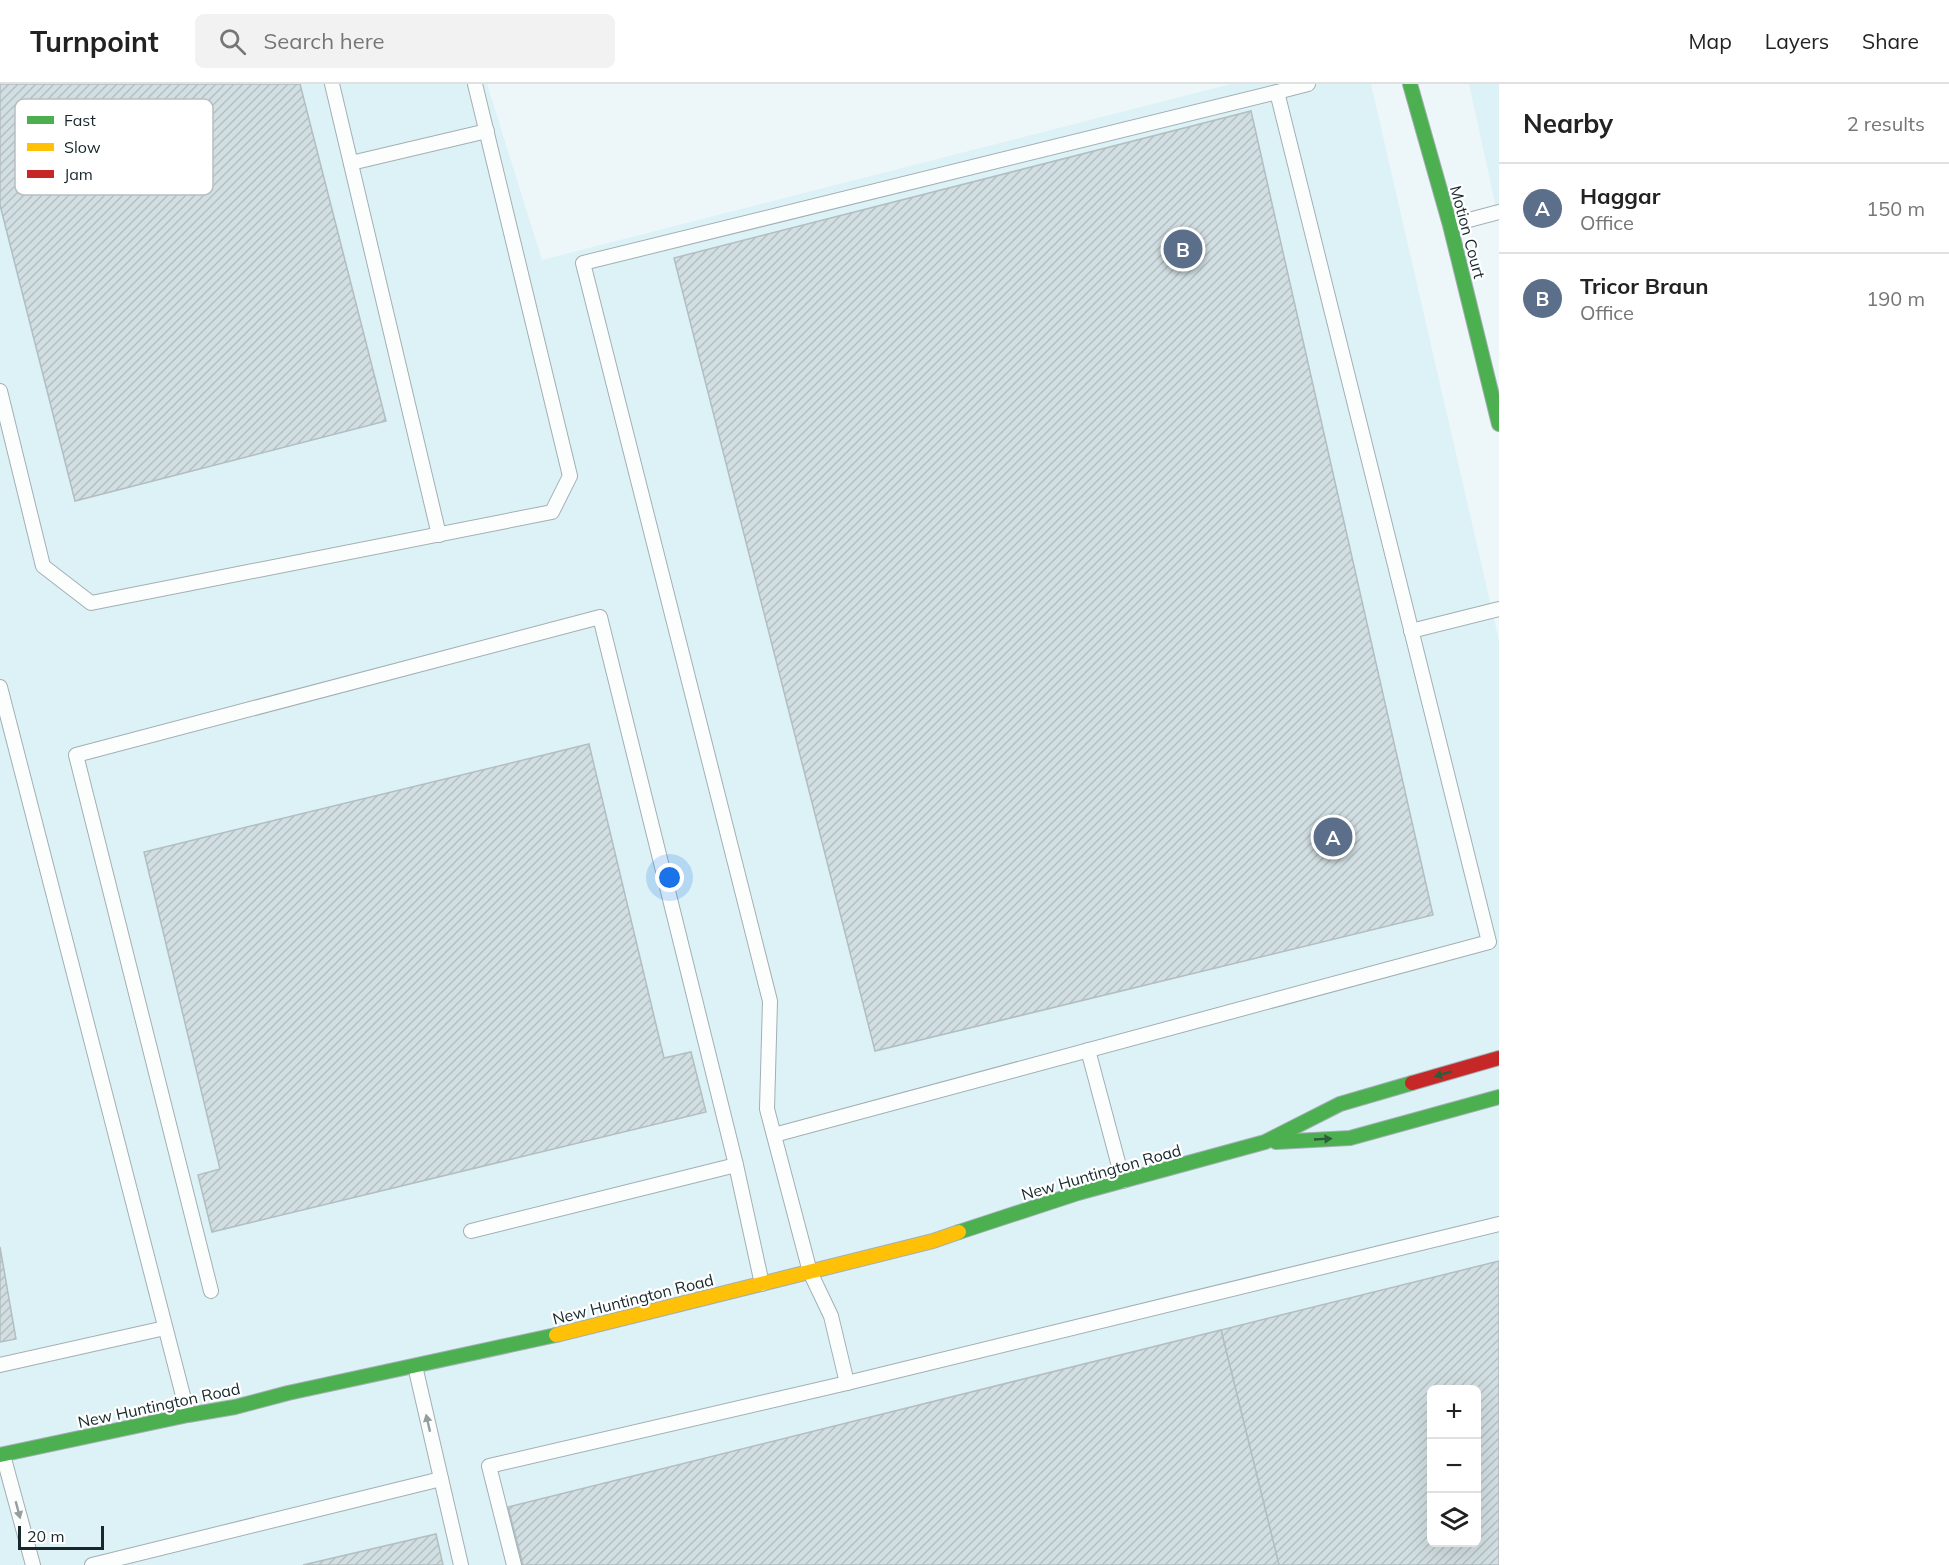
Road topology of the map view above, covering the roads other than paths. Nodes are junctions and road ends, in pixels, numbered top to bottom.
1 (332, 84) edge
2 (475, 84) edge
3 (1308, 84) edge
4 (1410, 84) edge
5 (1277, 92) junction
6 (487, 131) junction
7 (351, 162) junction
8 (1499, 212) edge
9 (1450, 225) junction
10 (0, 391) edge
11 (1499, 424) edge
12 (439, 535) junction
13 (1499, 609) edge
14 (1411, 631) junction
15 (0, 687) edge
16 (1088, 1050) junction
17 (1499, 1058) edge
18 (1499, 1098) edge
19 (774, 1135) junction
20 (1265, 1142) junction
21 (736, 1165) junction
22 (1123, 1181) junction
23 (1499, 1224) edge
24 (471, 1232) dead end
25 (810, 1272) junction
26 (762, 1284) junction
27 (211, 1291) dead end
28 (165, 1328) junction
29 (0, 1365) edge
30 (415, 1366) junction
31 (847, 1383) junction
32 (188, 1415) junction
33 (2, 1455) edge
34 (441, 1479) junction
35 (33, 1565) edge
36 (92, 1565) edge
37 (461, 1565) edge
38 (514, 1565) edge

1 - 7 lane
2 - 6 lane
3 - 5 lane
4 - 9 street, Motion Court
5 - 14 lane
5 - 19 lane
6 - 7 lane
6 - 12 lane
7 - 12 lane
8 - 9 lane
9 - 11 street, Motion Court
10 - 12 lane
13 - 14 lane
14 - 16 lane
15 - 28 lane
16 - 19 lane
16 - 22 lane
17 -> 20 street, New Huntington Road
20 -> 18 street, New Huntington Road
19 - 25 lane
20 - 22 street, New Huntington Road
21 - 24 lane
21 - 26 lane
21 - 27 lane
22 - 25 street, New Huntington Road
23 - 31 lane
25 - 26 street, New Huntington Road
25 - 31 lane
26 - 30 street, New Huntington Road
28 - 29 lane
28 - 32 lane
30 - 32 street, New Huntington Road
34 -> 30 lane
31 - 38 lane
32 - 33 street, New Huntington Road
33 -> 35 lane
34 - 36 lane
34 - 37 lane

